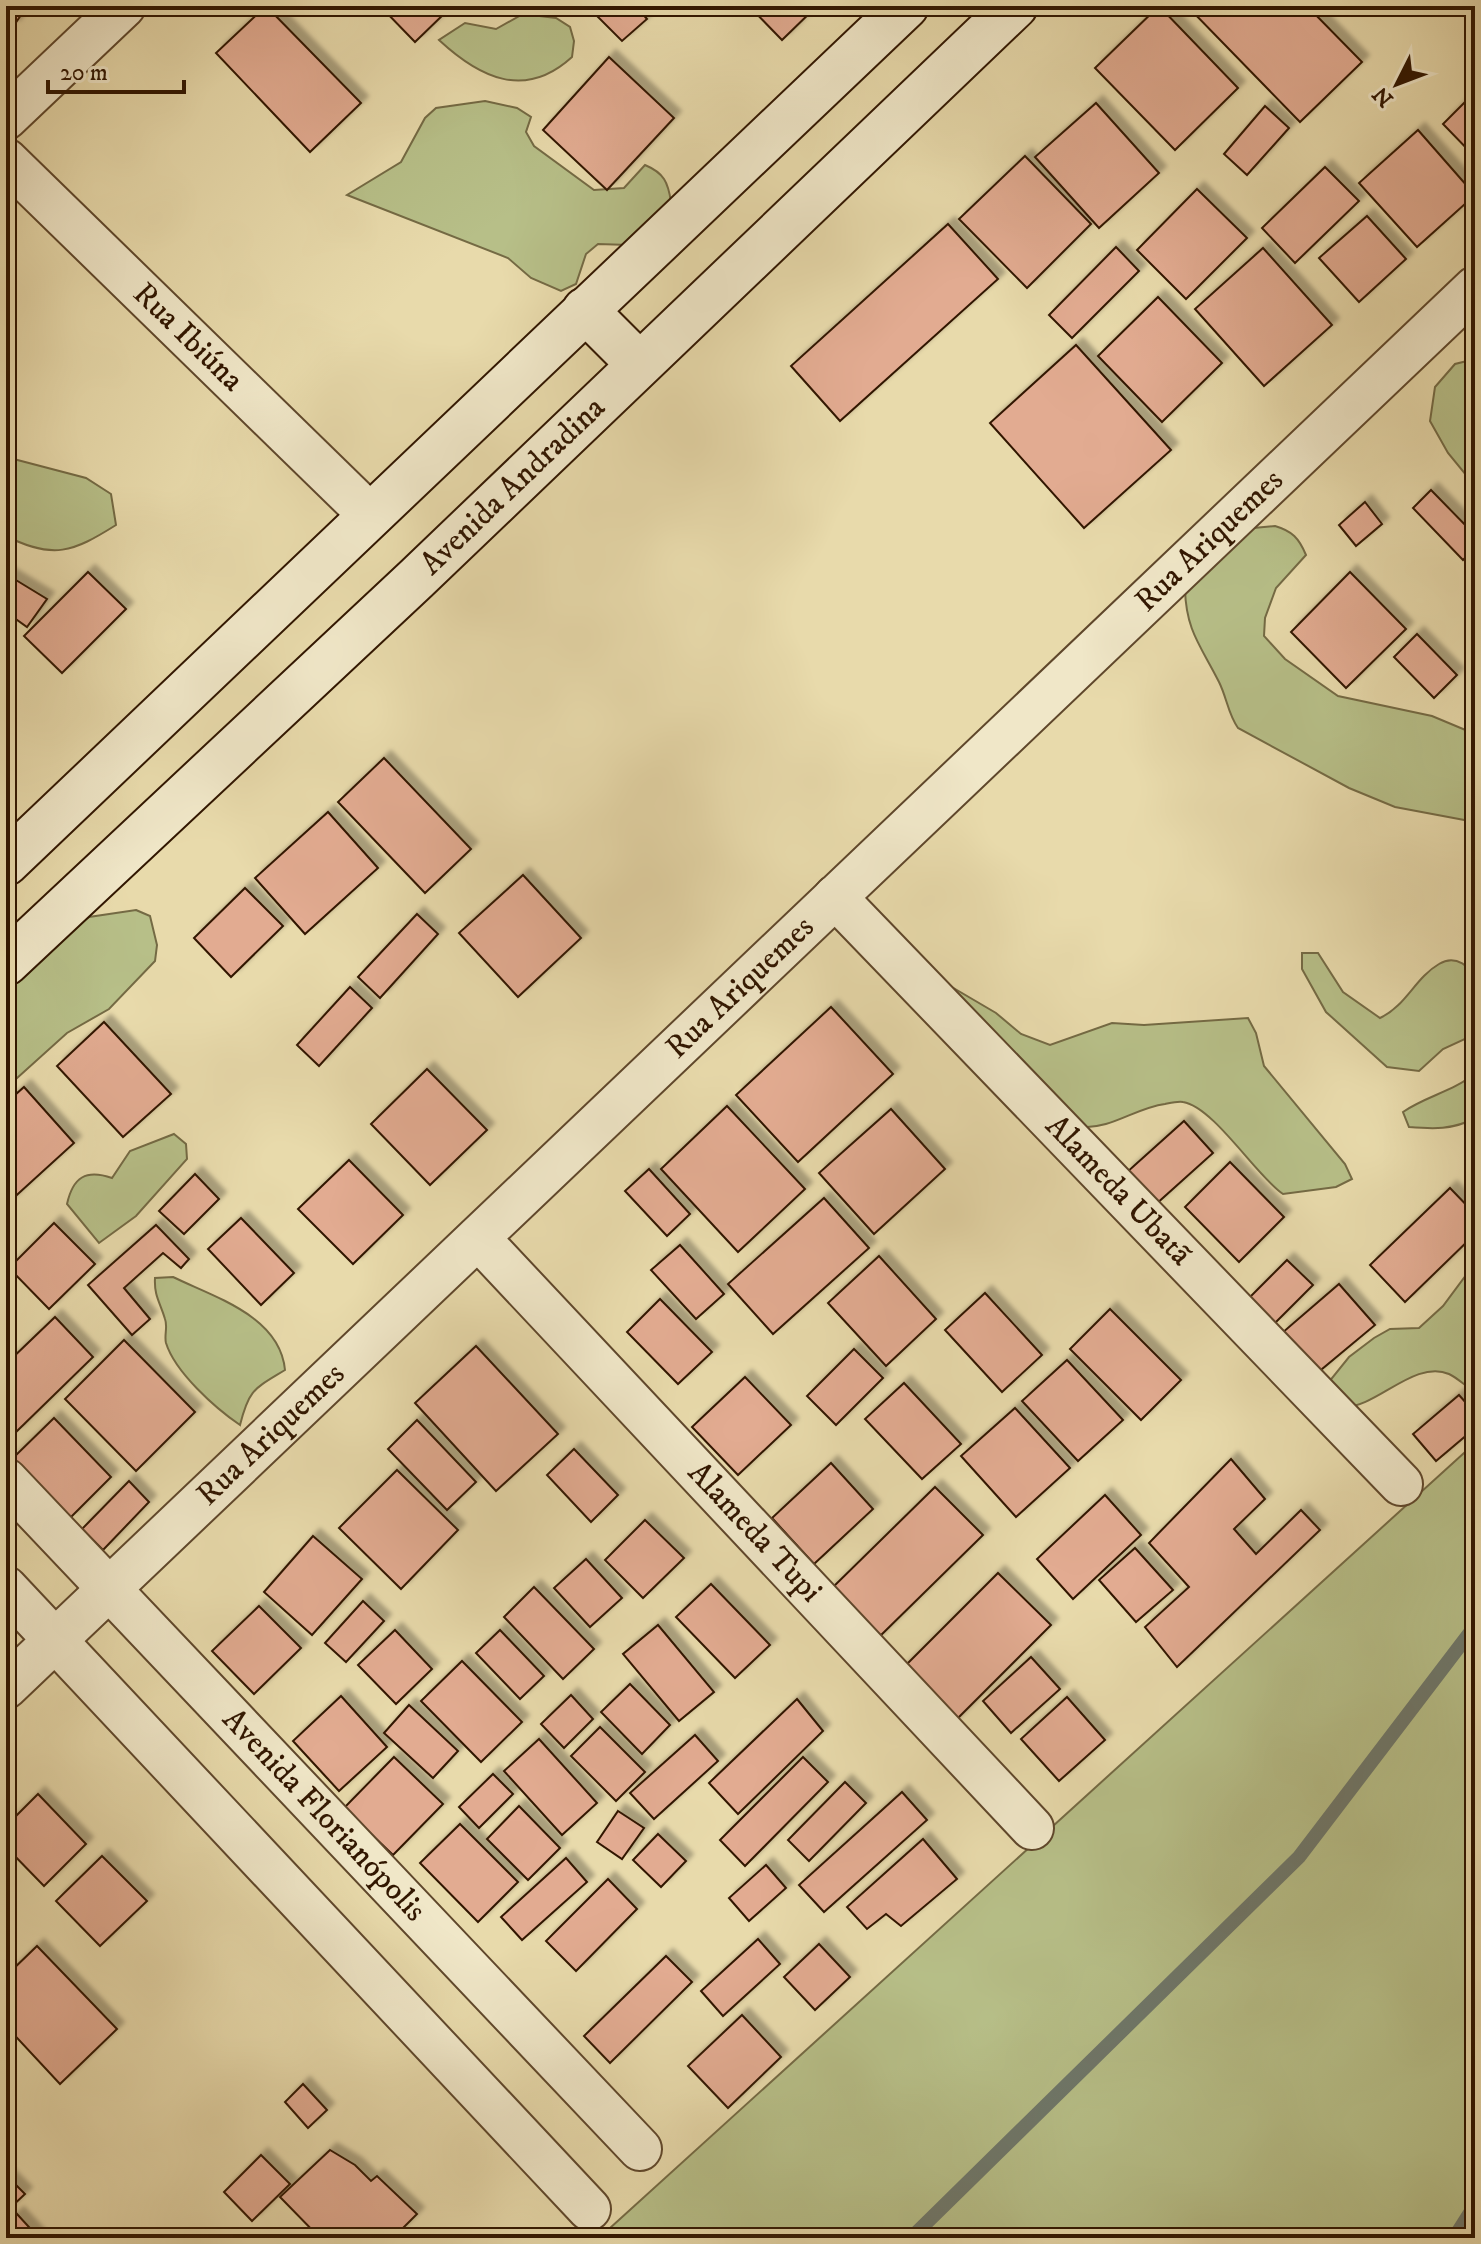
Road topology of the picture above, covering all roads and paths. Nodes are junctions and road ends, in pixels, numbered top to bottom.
1 (124, 6) edge
2 (906, 6) edge
3 (1015, 6) edge
4 (6, 118) edge
5 (6, 160) edge
6 (1475, 288) edge
7 (585, 310) junction
8 (638, 363) junction
9 (369, 514) junction
10 (6, 863) edge
11 (835, 897) junction
12 (6, 963) edge
13 (478, 1238) junction
14 (6, 1480) edge
15 (1401, 1484) dead end
16 (6, 1588) edge
17 (109, 1591) junction
18 (56, 1640) junction
19 (6, 1687) edge
20 (1032, 1828) dead end
21 (640, 2149) dead end
22 (589, 2209) dead end

1 - 4 street
2 - 7 main road
3 - 8 main road, Avenida Andradina
5 - 9 street, Rua Ibiúna
6 - 11 street, Rua Ariquemes
7 - 8 main road
7 - 9 main road
8 - 12 main road, Avenida Andradina
9 - 10 main road
11 - 13 street, Rua Ariquemes
11 - 15 street, Alameda Ubatã
13 - 17 street, Rua Ariquemes
13 - 20 street, Alameda Tupi
14 - 17 street, Avenida Florianópolis
16 - 18 street
17 - 18 street, Rua Ariquemes
17 - 21 street, Avenida Florianópolis
18 - 19 street, Rua Ariquemes
18 - 22 street

